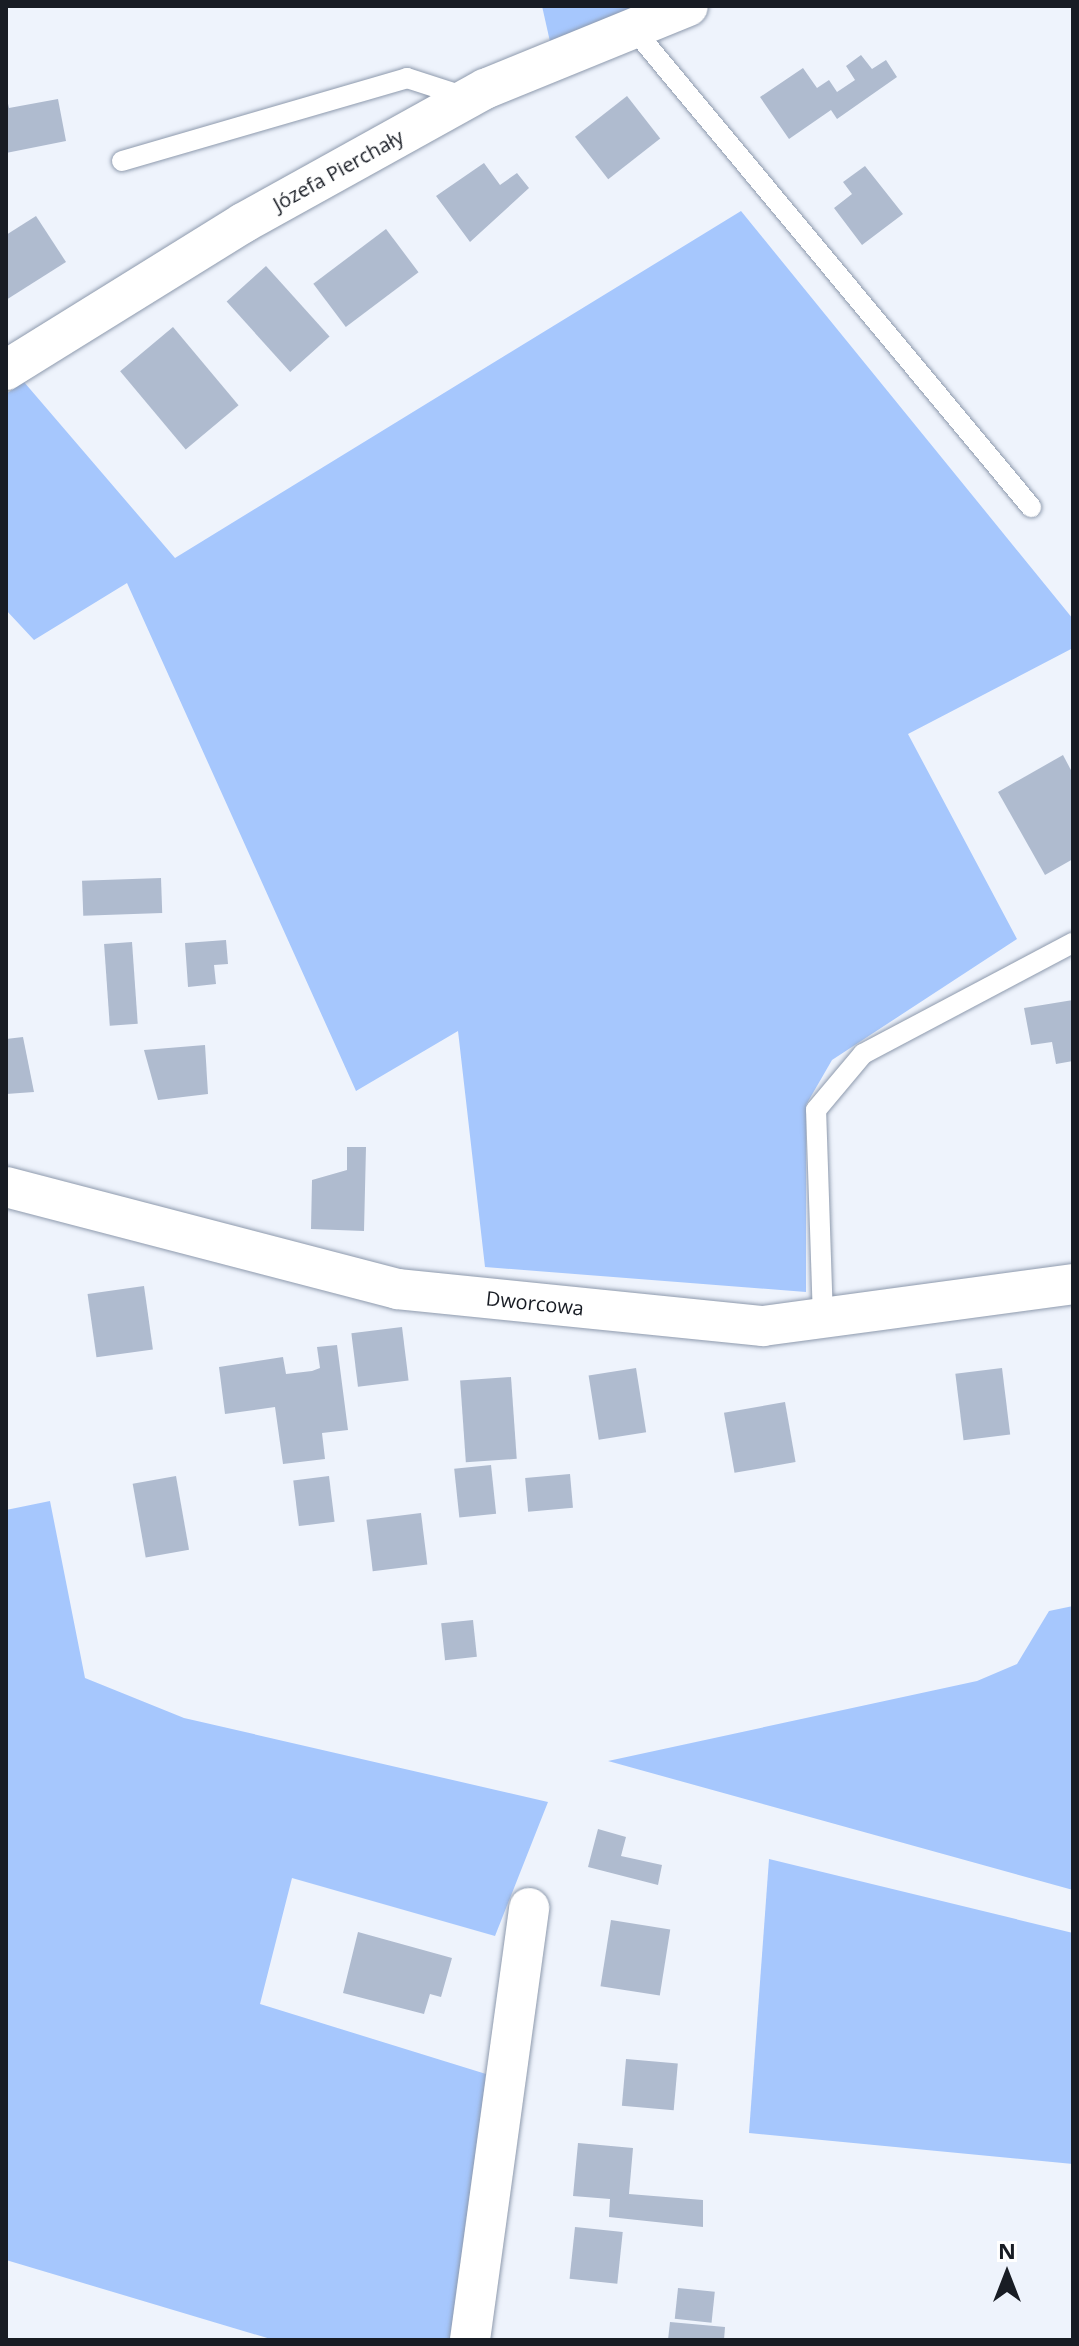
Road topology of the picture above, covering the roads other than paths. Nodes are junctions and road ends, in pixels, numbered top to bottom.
1 (688, 6) edge
2 (636, 32) junction
3 (469, 98) junction
4 (122, 161) dead end
5 (6, 370) edge
6 (1031, 507) dead end
7 (1073, 943) edge
8 (6, 1187) edge
9 (1073, 1284) edge
10 (823, 1319) junction
11 (529, 1908) dead end
12 (470, 2340) edge

1 - 2 street, Józefa Pierchały
2 - 3 street, Józefa Pierchały
2 - 6 lane
3 - 4 lane
3 - 5 street, Józefa Pierchały
7 - 10 lane
8 - 10 street, Dworcowa
9 - 10 street, Dworcowa
11 - 12 street

